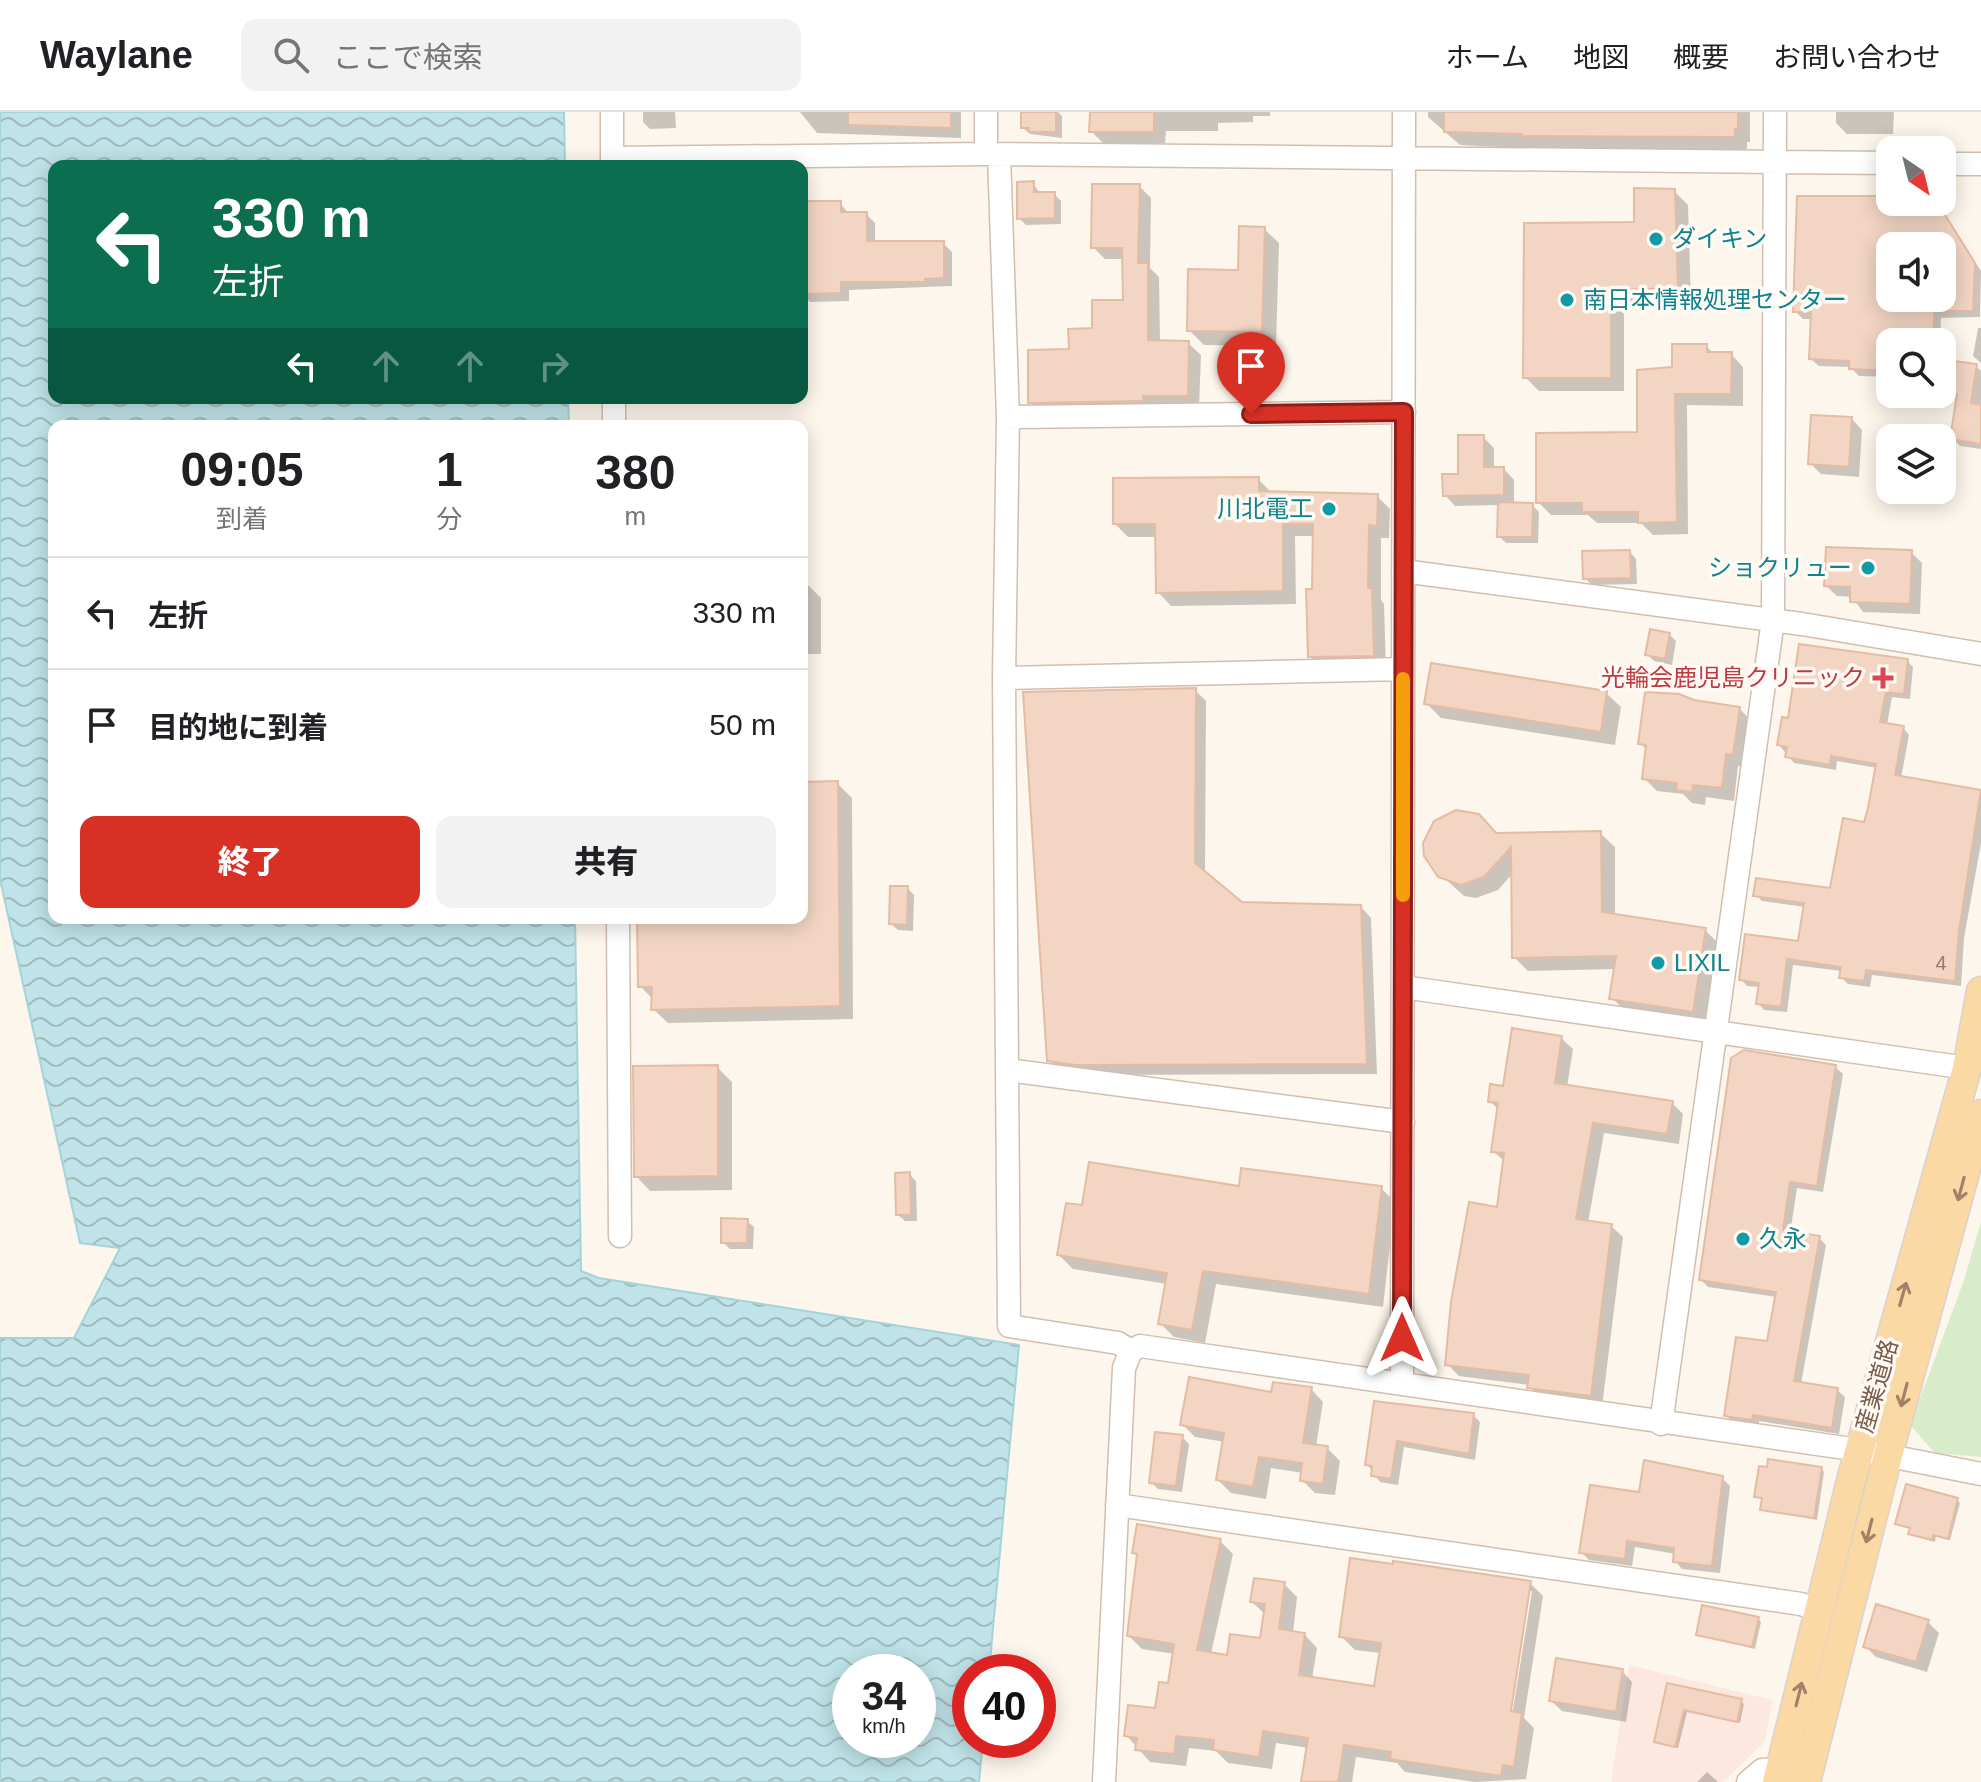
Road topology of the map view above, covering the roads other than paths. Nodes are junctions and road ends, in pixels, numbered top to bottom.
1 (612, 112) edge
2 (986, 112) edge
3 (1404, 112) edge
4 (1775, 112) edge
5 (993, 155) junction
6 (1404, 159) junction
7 (612, 160) edge
8 (721, 160) edge
9 (1777, 163) junction
10 (1876, 163) edge
11 (1956, 164) edge
12 (1981, 164) edge
13 (1404, 412) junction
14 (1008, 417) junction
15 (1403, 571) junction
16 (1773, 620) junction
17 (1981, 654) edge
18 (1403, 669) junction
19 (1004, 678) junction
20 (618, 924) edge
21 (1403, 987) junction
22 (1981, 991) edge
23 (1714, 1032) junction
24 (1967, 1068) junction
25 (1007, 1070) junction
26 (1981, 1114) edge
27 (1403, 1122) junction
28 (620, 1236) dead end
29 (1131, 1351) junction
30 (1402, 1383) junction
31 (1661, 1424) junction
32 (1859, 1450) junction
33 (1888, 1455) junction
34 (1981, 1474) edge
35 (1117, 1505) junction
36 (1820, 1611) junction
37 (1778, 1776) edge
38 (1104, 1782) edge
39 (1748, 1782) edge
40 (1806, 1782) edge

1 - 7 street
2 - 5 street
3 - 6 street
4 - 9 street
5 - 6 street
5 - 8 street
5 - 14 street
6 - 9 street
6 - 13 street
9 - 10 street
9 - 16 street
11 - 12 street
13 - 14 street
13 - 15 street
14 - 19 street
15 - 16 street
15 - 18 street
16 - 17 street
16 - 23 street
18 - 19 street
18 - 21 street
19 - 25 street
20 - 28 street
21 - 23 street
21 - 27 street
22 - 24 main road, 産業道路
23 - 24 street
23 - 31 street
32 -> 24 main road, 産業道路
25 - 27 street
25 - 29 street
26 -> 33 main road, 産業道路
27 - 30 street
29 - 30 street
29 - 35 street
30 - 31 street
31 - 32 street
32 - 33 street
32 - 36 main road, 産業道路
33 - 34 street
33 -> 40 main road, 産業道路
35 - 36 street
35 - 38 street
37 -> 36 main road, 産業道路
37 - 39 street

